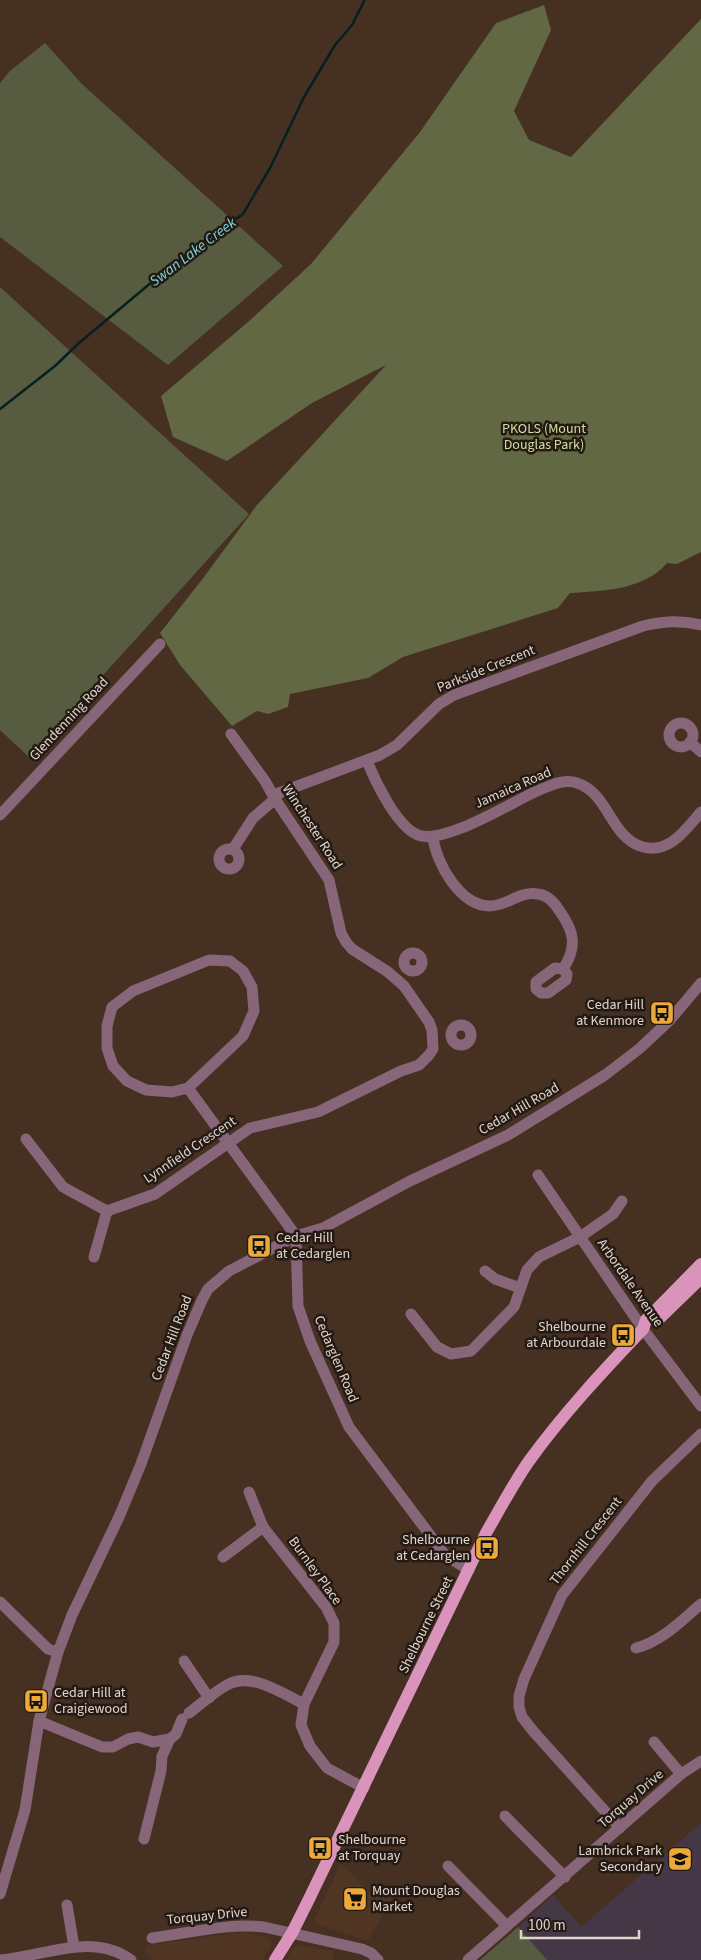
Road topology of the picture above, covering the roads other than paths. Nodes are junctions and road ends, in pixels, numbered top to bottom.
1 (701, 626) edge
2 (160, 644) dead end
3 (231, 734) dead end
4 (690, 742) dead end
5 (701, 752) edge
6 (367, 761) junction
7 (275, 799) junction
8 (701, 812) edge
9 (0, 815) edge
10 (433, 837) junction
11 (233, 849) dead end
12 (406, 968) dead end
13 (563, 969) dead end
14 (396, 980) junction
15 (701, 983) edge
16 (452, 1036) dead end
17 (433, 1040) junction
18 (188, 1088) junction
19 (26, 1139) dead end
20 (227, 1143) junction
21 (538, 1175) dead end
22 (622, 1202) dead end
23 (107, 1212) junction
24 (296, 1236) junction
25 (580, 1237) junction
26 (94, 1257) dead end
27 (701, 1264) edge
28 (485, 1271) dead end
29 (701, 1278) edge
30 (520, 1288) junction
31 (411, 1314) dead end
32 (643, 1329) junction
33 (701, 1406) edge
34 (701, 1434) edge
35 (249, 1492) dead end
36 (263, 1526) junction
37 (222, 1557) dead end
38 (469, 1570) junction
39 (0, 1602) edge
40 (701, 1604) edge
41 (636, 1648) dead end
42 (58, 1652) junction
43 (184, 1661) dead end
44 (209, 1698) junction
45 (304, 1704) junction
46 (39, 1721) junction
47 (170, 1739) junction
48 (153, 1742) junction
49 (654, 1742) dead end
50 (162, 1756) junction
51 (701, 1761) edge
52 (681, 1774) junction
53 (364, 1788) junction
54 (506, 1816) dead end
55 (620, 1828) junction
56 (144, 1839) dead end
57 (448, 1866) dead end
58 (3, 1872) edge
59 (565, 1877) junction
60 (0, 1894) edge
61 (67, 1905) dead end
62 (507, 1926) junction
63 (292, 1933) junction
64 (152, 1938) dead end
65 (74, 1947) junction
66 (0, 1960) edge
67 (131, 1960) edge
68 (275, 1960) edge
69 (378, 1960) edge
70 (468, 1960) edge

1 - 6 street, Parkside Crescent
2 - 9 street, Glendenning Road
3 - 7 street, Winchester Road
4 - 5 street
6 - 7 street, Parkside Crescent
6 - 10 street
7 - 11 street, Parkside Crescent
7 - 14 street, Winchester Road
8 - 10 street, Jamaica Road
10 - 13 street
12 - 14 street
14 - 17 street, Winchester Road
15 - 24 street, Cedar Hill Road
16 - 17 street
17 - 20 street, Lynnfield Crescent
18 - 18 street
18 - 20 street
19 - 23 street
20 - 23 street, Lynnfield Crescent
20 - 24 street
21 - 25 street, Arbordale Avenue
22 - 25 street
23 - 26 street
24 - 38 street, Cedarglen Road
24 - 42 street, Cedar Hill Road
25 - 30 street
25 - 32 street, Arbordale Avenue
27 - 32 main road, Shelbourne Street
28 - 30 street
29 - 32 main road, Shelbourne Street
30 - 31 street
32 - 33 street, Arbordale Avenue
32 - 38 main road, Shelbourne Street
34 - 55 street, Thornhill Crescent
35 - 36 street, Burnley Place
36 - 37 street
36 - 45 street, Burnley Place
38 - 53 main road, Shelbourne Street
39 - 42 street
40 - 41 street
42 - 46 street, Cedar Hill Road
43 - 44 street
44 - 45 street
44 - 47 street
45 - 53 street, Burnley Place
46 - 48 street
46 - 58 street, Cedar Hill Road
47 - 48 street
47 - 50 street
48 - 50 street
49 - 52 street
50 - 56 street
51 - 52 street, Torquay Drive
52 - 55 street, Torquay Drive
53 - 63 main road, Shelbourne Street
54 - 59 street
55 - 59 street, Torquay Drive
57 - 62 street
58 - 60 street, Cedar Hill Road
59 - 62 street, Torquay Drive
61 - 65 street
62 - 70 street, Torquay Drive
63 - 64 street, Torquay Drive
63 - 68 main road, Shelbourne Street
63 - 69 street, Torquay Drive
65 - 66 street
65 - 67 street

